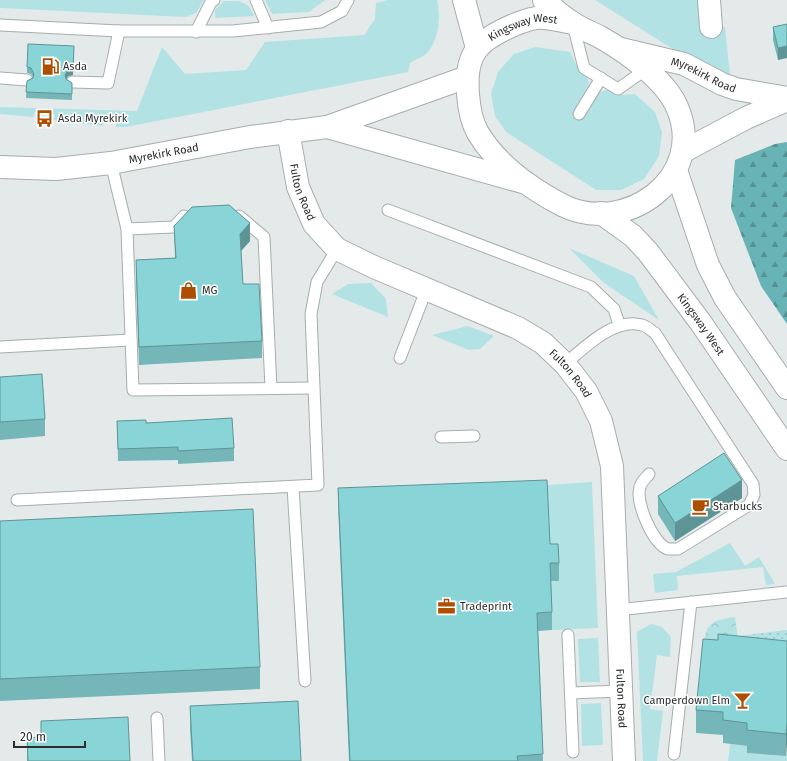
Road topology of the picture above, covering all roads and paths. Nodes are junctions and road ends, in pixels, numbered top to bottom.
1 (214, 0) edge
2 (256, 0) edge
3 (348, 0) edge
4 (464, 0) edge
5 (544, 0) edge
6 (709, 0) edge
7 (573, 23) junction
8 (0, 26) edge
9 (711, 27) dead end
10 (268, 28) junction
11 (119, 31) junction
12 (196, 32) junction
13 (477, 48) junction
14 (621, 49) junction
15 (645, 70) junction
16 (467, 77) junction
17 (0, 78) edge
18 (601, 78) junction
19 (27, 80) edge
20 (72, 82) edge
21 (787, 99) edge
22 (579, 114) dead end
23 (327, 127) junction
24 (288, 131) junction
25 (679, 161) junction
26 (111, 163) junction
27 (0, 168) edge
28 (526, 183) junction
29 (388, 210) dead end
30 (227, 213) edge
31 (601, 214) junction
32 (198, 215) edge
33 (127, 229) junction
34 (337, 249) junction
35 (427, 288) junction
36 (619, 324) junction
37 (131, 340) junction
38 (0, 347) edge
39 (400, 358) dead end
40 (565, 364) junction
41 (271, 388) junction
42 (313, 388) junction
43 (787, 388) edge
44 (474, 436) dead end
45 (441, 437) dead end
46 (787, 449) edge
47 (649, 474) dead end
48 (293, 487) junction
49 (16, 500) dead end
50 (787, 592) edge
51 (691, 602) junction
52 (617, 610) junction
53 (568, 635) dead end
54 (305, 681) dead end
55 (620, 690) junction
56 (570, 693) junction
57 (157, 718) dead end
58 (573, 752) dead end
59 (674, 754) dead end
60 (159, 761) edge
61 (624, 761) edge

1 - 12 lane
2 - 10 lane
3 - 10 lane
4 - 13 main road, Kingsway West
5 - 7 main road, Kingsway West
6 - 9 main road
7 - 13 main road, Kingsway West
7 - 14 main road, Kingsway West
7 - 18 lane
8 - 11 lane
10 - 12 lane
11 - 12 lane
11 - 20 lane
13 - 16 main road, Kingsway West
14 - 15 main road, Kingsway West
14 - 21 main road, Myrekirk Road
15 - 18 lane
15 - 25 main road, Kingsway West
16 - 23 main road
16 - 28 main road, Kingsway West
17 - 19 lane
18 - 22 lane
21 - 25 main road, Myrekirk Road
23 - 24 main road, Myrekirk Road
23 - 28 main road
24 - 26 main road, Myrekirk Road
24 - 34 main road, Fulton Road
25 - 31 main road, Kingsway West
25 - 43 main road, Kingsway West
26 - 27 main road, Myrekirk Road
26 - 33 lane
28 - 31 main road, Kingsway West
29 - 36 lane
30 - 41 lane
31 - 46 main road, Kingsway West
32 - 33 lane
33 - 37 lane
34 - 35 main road, Fulton Road
34 - 42 lane
35 - 39 lane
35 - 40 main road, Fulton Road
36 - 40 lane
36 - 47 lane
37 - 38 lane
37 - 41 lane
40 - 52 main road, Fulton Road
41 - 42 lane
42 - 48 lane
44 - 45 lane
48 - 49 lane
48 - 54 lane
50 - 51 lane
51 - 52 lane
51 - 59 lane
52 - 55 main road, Fulton Road
53 - 56 lane
55 - 56 lane
55 - 61 main road, Fulton Road
56 - 58 lane
57 - 60 lane

